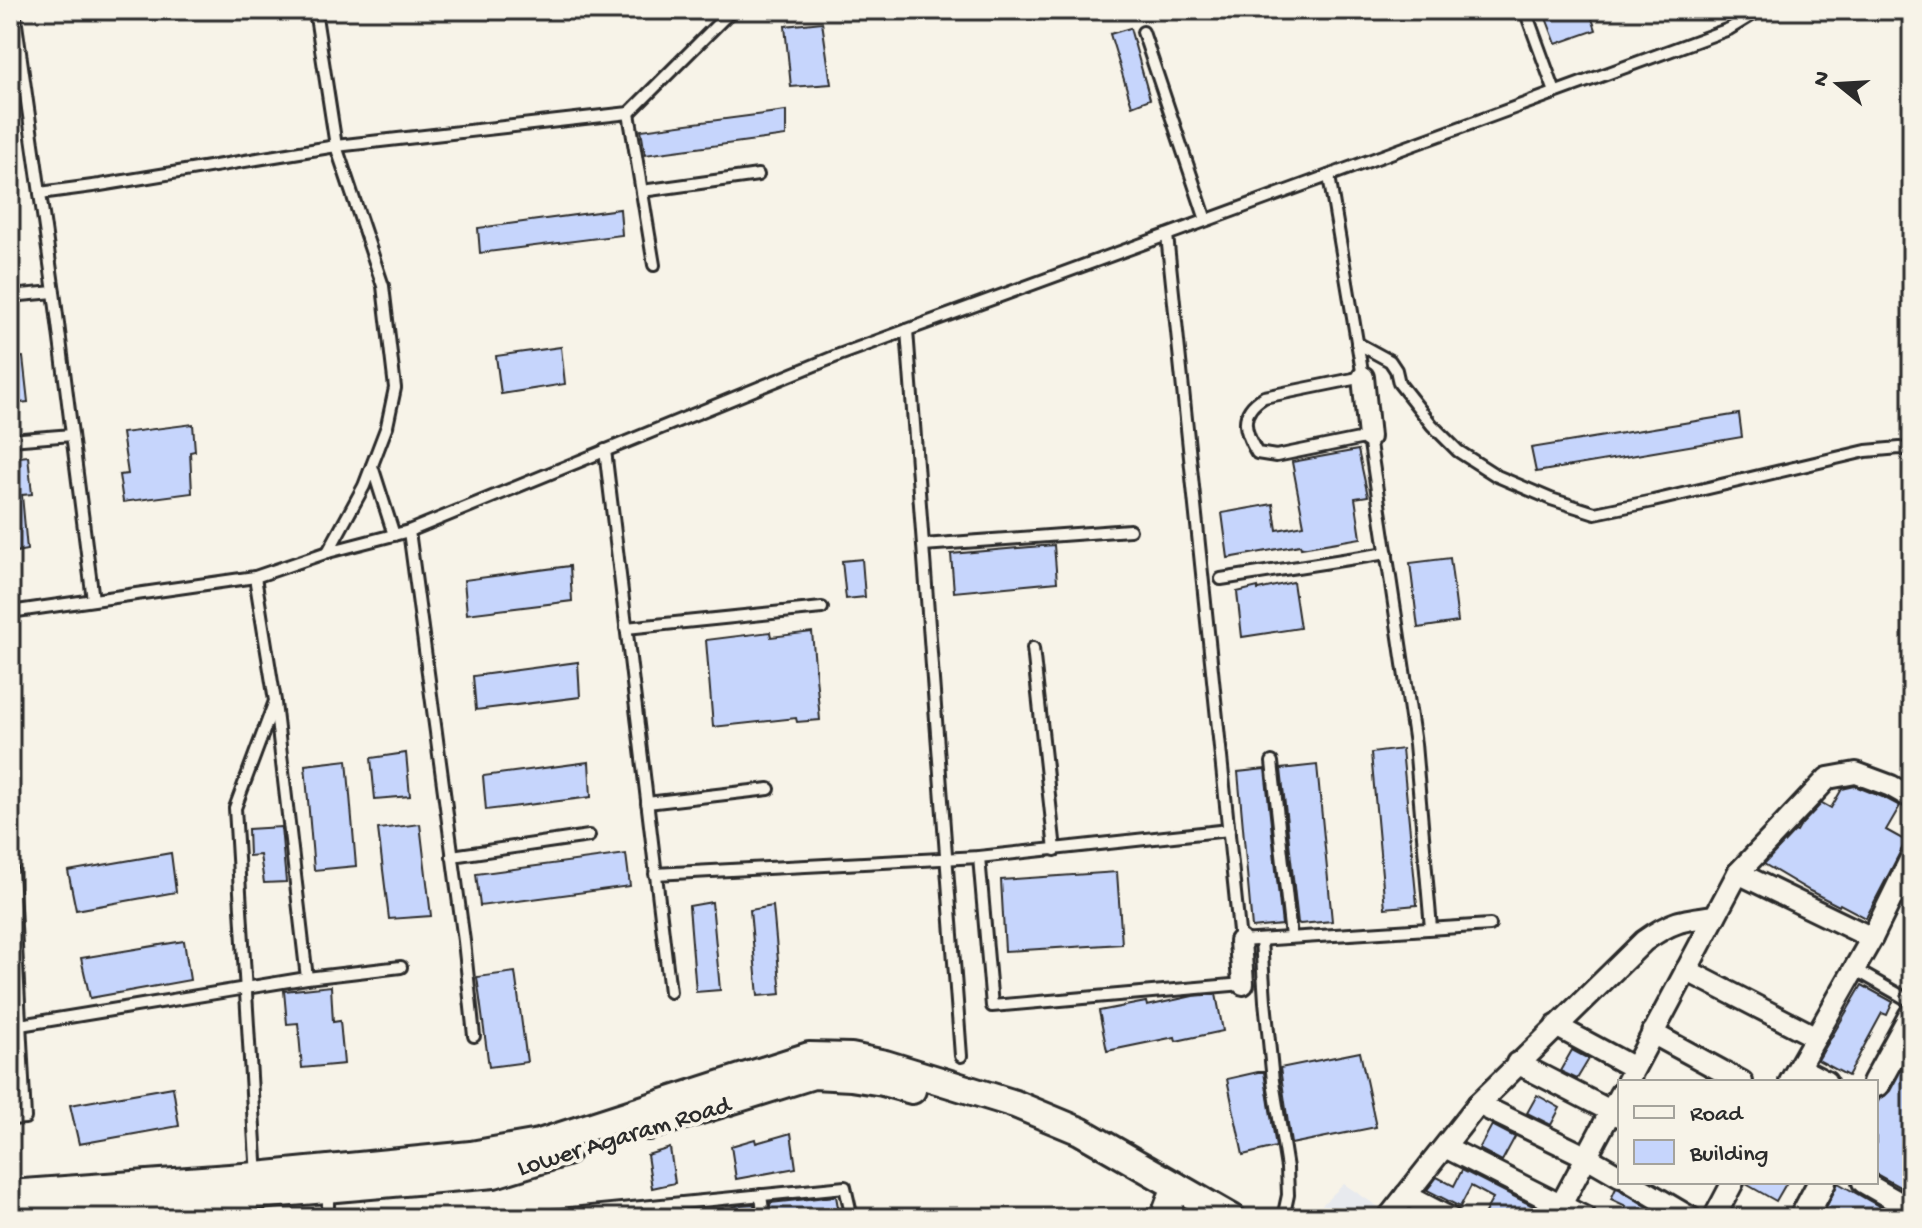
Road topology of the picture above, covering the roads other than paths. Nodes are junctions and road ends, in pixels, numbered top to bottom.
1 (14, 10) edge
2 (315, 10) edge
3 (732, 10) edge
4 (1525, 10) edge
5 (1760, 10) edge
6 (1143, 32) dead end
7 (1555, 92) junction
8 (629, 113) junction
9 (336, 146) junction
10 (758, 175) dead end
11 (1329, 176) junction
12 (642, 191) junction
13 (40, 193) junction
14 (1206, 220) junction
15 (1167, 235) junction
16 (654, 265) dead end
17 (54, 292) junction
18 (10, 296) edge
19 (907, 330) junction
20 (1357, 343) junction
21 (1363, 377) junction
22 (72, 435) junction
23 (1369, 437) junction
24 (10, 440) edge
25 (605, 450) junction
26 (1912, 451) edge
27 (372, 466) junction
28 (1130, 530) dead end
29 (409, 531) junction
30 (394, 535) junction
31 (923, 545) junction
32 (328, 552) junction
33 (1387, 553) junction
34 (255, 577) junction
35 (1221, 579) dead end
36 (93, 600) junction
37 (822, 608) dead end
38 (10, 612) edge
39 (626, 628) junction
40 (1033, 648) dead end
41 (275, 701) junction
42 (1272, 762) dead end
43 (769, 789) dead end
44 (1912, 798) edge
45 (647, 803) junction
46 (1229, 830) junction
47 (589, 836) dead end
48 (1055, 850) junction
49 (452, 856) junction
50 (979, 857) junction
51 (946, 860) junction
52 (1910, 865) edge
53 (10, 869) edge
54 (1738, 873) junction
55 (655, 874) junction
56 (1715, 916) junction
57 (1490, 925) dead end
58 (1431, 928) junction
59 (1291, 937) junction
60 (1872, 938) junction
61 (1261, 940) junction
62 (1240, 941) junction
63 (401, 967) dead end
64 (1854, 969) junction
65 (1686, 970) junction
66 (307, 978) junction
67 (1243, 984) joint
68 (246, 989) junction
69 (670, 992) dead end
70 (1912, 1002) edge
71 (1912, 1017) edge
72 (20, 1025) junction
73 (1556, 1026) junction
74 (1652, 1033) junction
75 (474, 1036) dead end
76 (1816, 1037) junction
77 (961, 1056) dead end
78 (1517, 1063) junction
79 (1630, 1075) edge
80 (1794, 1075) edge
81 (1738, 1080) edge
82 (1817, 1080) edge
83 (1878, 1080) edge
84 (1478, 1104) junction
85 (1617, 1107) edge
86 (10, 1119) edge
87 (1445, 1147) junction
88 (1587, 1157) junction
89 (1618, 1175) edge
90 (1633, 1184) edge
91 (1732, 1184) edge
92 (1821, 1184) edge
93 (1866, 1184) edge
94 (257, 1186) junction
95 (328, 1189) junction
96 (10, 1194) edge
97 (761, 1195) junction
98 (1406, 1195) junction
99 (1170, 1201) edge
100 (1912, 1210) edge
101 (1558, 1211) edge
102 (10, 1214) edge
103 (328, 1218) edge
104 (530, 1218) edge
105 (764, 1218) edge
106 (852, 1218) edge
107 (1204, 1218) edge
108 (1232, 1218) edge
109 (1283, 1218) edge
110 (1388, 1218) edge
111 (1450, 1218) edge
112 (1586, 1218) edge
113 (1691, 1218) edge
114 (1714, 1218) edge
115 (1803, 1218) edge

1 - 13 lane
2 - 9 lane
3 - 8 lane
4 - 7 lane
5 - 7 lane
6 - 14 lane
7 - 11 lane
8 - 9 lane
8 - 12 lane
9 - 13 lane
9 - 27 lane
10 - 12 lane
11 - 14 lane
11 - 20 lane
12 - 16 lane
13 - 17 lane
14 - 15 lane
15 - 19 lane
15 - 46 lane
17 - 18 lane
17 - 22 lane
19 - 25 lane
19 - 31 lane
20 - 21 lane
20 - 26 lane
21 - 23 street
21 - 23 lane
22 - 24 lane
22 - 36 lane
23 - 33 lane
25 - 29 lane
25 - 39 lane
27 - 30 lane
27 - 32 lane
28 - 31 lane
29 - 30 lane
29 - 49 lane
30 - 32 lane
31 - 51 lane
32 - 34 lane
33 - 35 lane
33 - 58 lane
34 - 36 lane
34 - 41 lane
36 - 38 lane
37 - 39 lane
39 - 45 lane
40 - 48 lane
41 - 66 lane
41 - 68 lane
42 - 59 lane
43 - 45 lane
44 - 54 street
45 - 55 lane
46 - 48 lane
46 - 62 lane
47 - 49 lane
48 - 50 lane
49 - 75 lane
50 - 51 lane
50 - 67 lane
51 - 55 lane
51 - 77 lane
52 - 60 street
53 - 72 lane
54 - 56 street
54 - 60 street
55 - 69 lane
56 - 65 street
56 - 73 street
57 - 58 lane
58 - 59 lane
59 - 61 lane
60 - 64 street
61 - 62 lane
61 - 109 lane
62 - 67 street
63 - 66 lane
64 - 70 lane
64 - 76 street
65 - 74 street
65 - 76 street
66 - 68 lane
68 - 72 lane
68 - 94 lane
71 - 83 main road
72 - 86 lane
73 - 78 street
73 - 79 street
74 - 79 street
74 - 81 street
76 - 80 street
78 - 84 street
78 - 85 street
80 - 82 street
84 - 87 street
84 - 88 street
85 - 88 street
87 - 98 street
87 - 101 street
88 - 89 street
88 - 101 street
90 - 113 street
91 - 114 street
92 - 115 main road
93 - 100 street
94 - 95 main road, Lower Agaram Road
94 - 96 main road, Lower Agaram Road
94 - 99 main road, Lower Agaram Road
94 - 102 main road, Lower Agaram Road
95 - 99 main road, Lower Agaram Road
95 - 103 lane
97 - 104 lane
97 - 105 lane
97 - 106 lane
98 - 110 street
98 - 111 street
99 - 107 main road, Lower Agaram Road
99 - 108 main road
101 - 112 street

